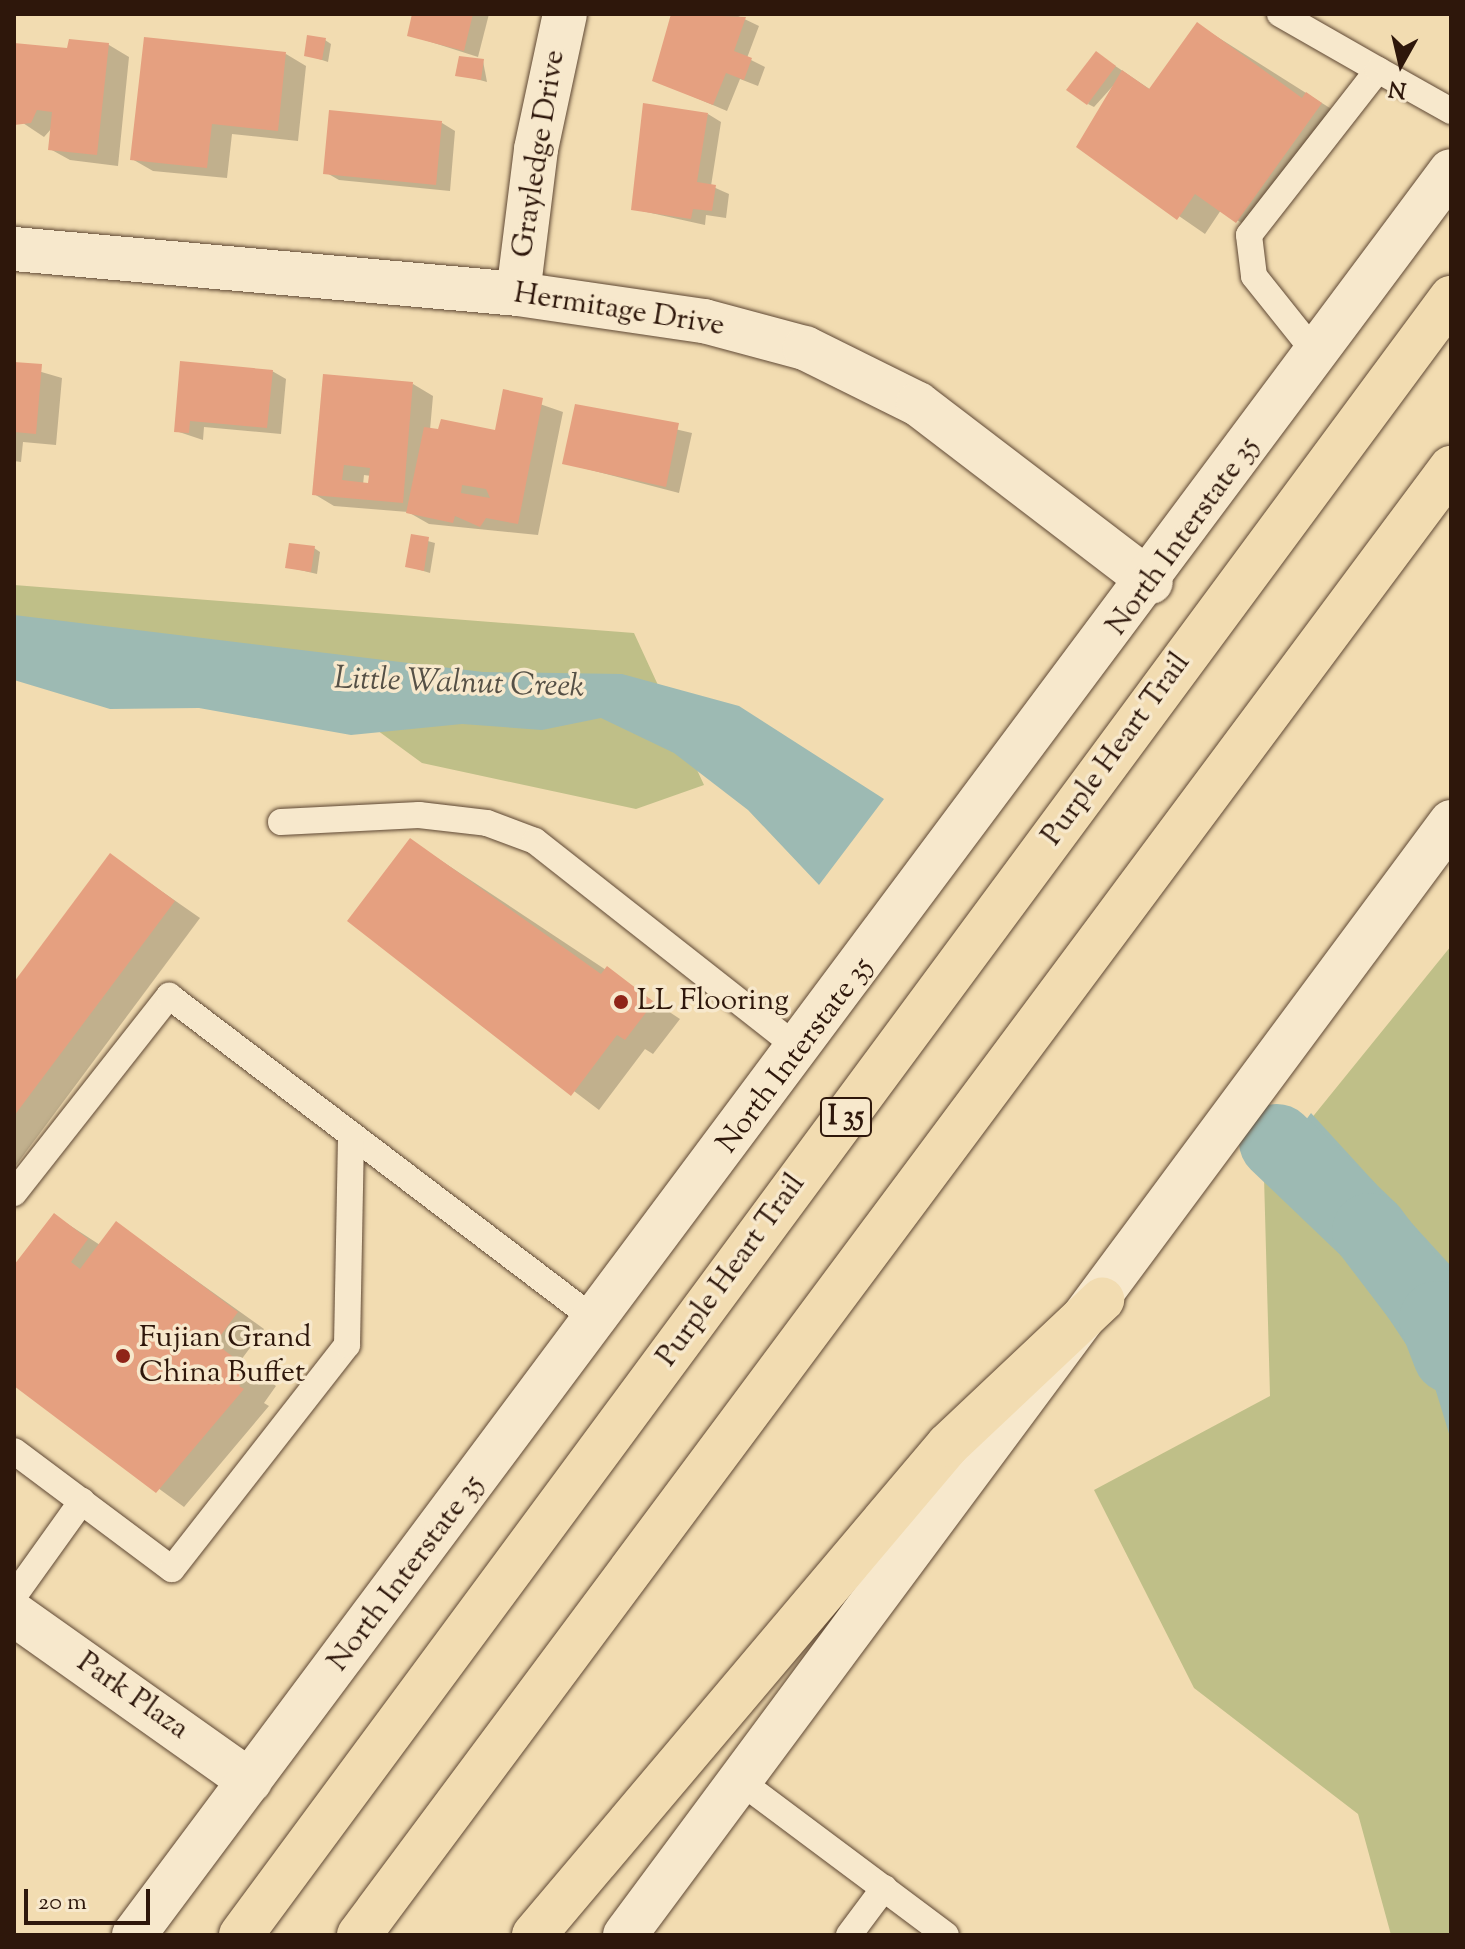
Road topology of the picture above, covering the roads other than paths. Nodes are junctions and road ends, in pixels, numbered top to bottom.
1 (565, 14) edge
2 (1280, 14) edge
3 (1378, 70) junction
4 (1451, 111) edge
5 (1451, 171) edge
6 (14, 249) edge
7 (518, 294) junction
8 (1451, 298) edge
9 (1317, 355) junction
10 (1451, 468) edge
11 (1151, 582) junction
12 (281, 822) dead end
13 (1451, 822) edge
14 (801, 1050) junction
15 (351, 1135) junction
16 (14, 1193) edge
17 (1102, 1300) junction
18 (598, 1322) junction
19 (14, 1451) edge
20 (82, 1501) junction
21 (14, 1596) edge
22 (14, 1614) edge
23 (250, 1781) junction
24 (740, 1781) junction
25 (884, 1888) junction
26 (134, 1935) edge
27 (241, 1935) edge
28 (359, 1935) edge
29 (534, 1935) edge
30 (625, 1935) edge
31 (849, 1935) edge
32 (946, 1935) edge

1 - 7 main road, Grayledge Drive
2 - 3 lane
3 - 4 lane
3 - 9 lane
5 - 9 main road, North Interstate 35
6 - 7 main road, Hermitage Drive
7 - 11 main road, Hermitage Drive
8 - 27 highway, Purple Heart Trail / I 35
9 - 11 main road, North Interstate 35
10 - 28 highway
11 - 14 main road, North Interstate 35
12 - 14 lane
13 - 17 main road
14 - 18 main road, North Interstate 35
15 - 16 lane
15 - 18 lane
15 - 20 lane
17 - 24 main road
17 - 29 highway
18 - 23 main road, North Interstate 35
19 - 20 lane
20 - 21 lane
22 - 23 main road, Park Plaza
23 - 26 main road, North Interstate 35
24 - 25 lane
24 - 30 main road
25 - 31 lane
25 - 32 lane

